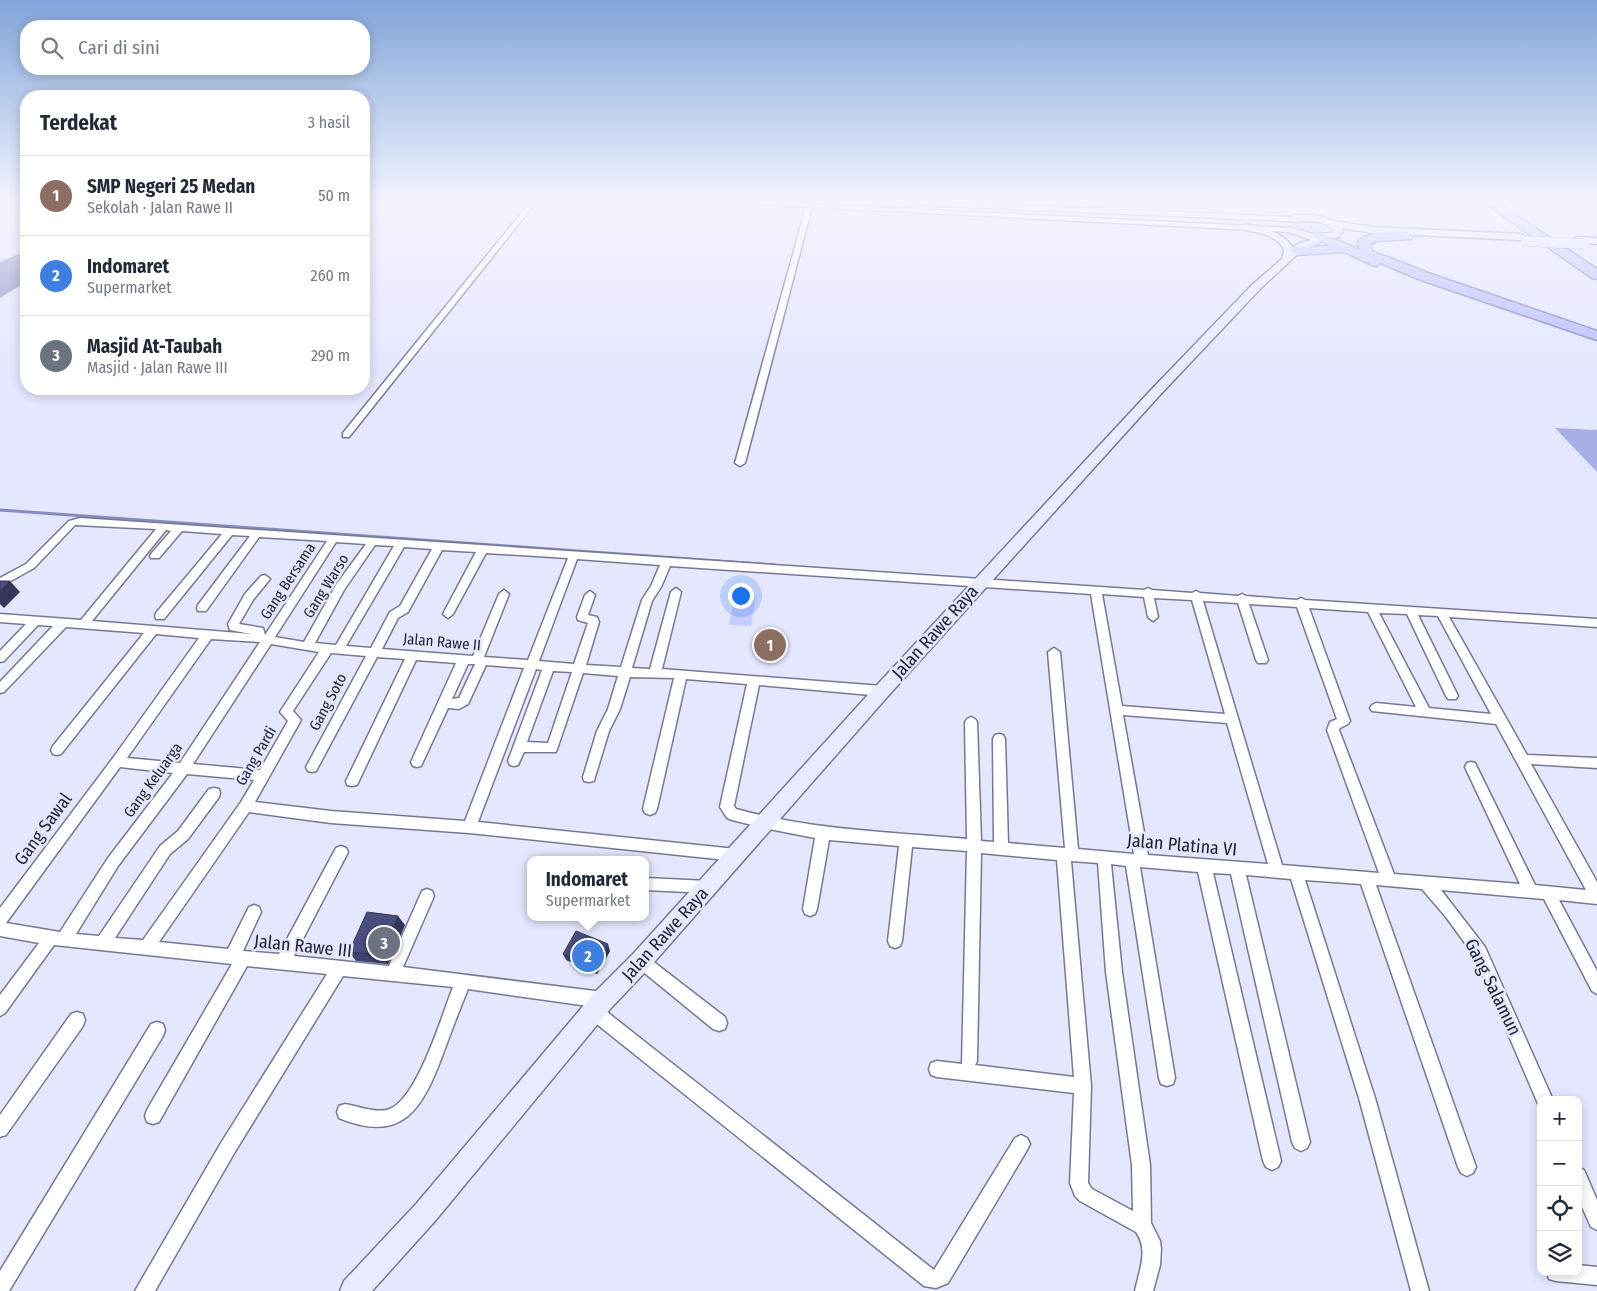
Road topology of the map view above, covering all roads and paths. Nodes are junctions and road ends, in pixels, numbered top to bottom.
1 (486, 261) edge
2 (794, 261) edge
3 (1284, 261) edge
4 (1380, 261) edge
5 (1383, 261) edge
6 (1577, 261) edge
7 (1597, 275) edge
8 (1597, 336) edge
9 (1597, 342) edge
10 (346, 435) dead end
11 (740, 462) dead end
12 (164, 526) junction
13 (180, 527) junction
14 (230, 531) junction
15 (257, 533) junction
16 (334, 538) junction
17 (373, 541) junction
18 (401, 543) junction
19 (439, 545) junction
20 (483, 548) junction
21 (574, 555) junction
22 (155, 556) dead end
23 (666, 562) junction
24 (986, 577) junction
25 (265, 579) dead end
26 (0, 583) edge
27 (1096, 589) junction
28 (676, 592) dead end
29 (1148, 592) junction
30 (504, 594) dead end
31 (590, 595) dead end
32 (1196, 595) junction
33 (1242, 598) junction
34 (1301, 602) junction
35 (1371, 607) junction
36 (202, 608) dead end
37 (1410, 610) junction
38 (1441, 612) junction
39 (448, 614) dead end
40 (160, 616) dead end
41 (1153, 617) dead end
42 (0, 618) edge
43 (36, 621) junction
44 (1593, 622) edge
45 (62, 623) junction
46 (83, 624) junction
47 (153, 630) junction
48 (1597, 633) edge
49 (208, 634) junction
50 (262, 639) junction
51 (307, 647) junction
52 (333, 649) junction
53 (374, 652) junction
54 (1054, 652) dead end
55 (413, 655) junction
56 (0, 658) edge
57 (464, 659) junction
58 (479, 660) junction
59 (1262, 660) dead end
60 (531, 665) junction
61 (549, 666) junction
62 (578, 668) junction
63 (625, 672) junction
64 (655, 672) junction
65 (681, 674) junction
66 (754, 680) junction
67 (0, 689) edge
68 (882, 691) junction
69 (1452, 696) dead end
70 (444, 703) junction
71 (1376, 708) dead end
72 (1118, 710) junction
73 (1425, 713) junction
74 (1232, 719) junction
75 (1500, 720) junction
76 (971, 722) dead end
77 (999, 739) dead end
78 (519, 747) junction
79 (57, 750) dead end
80 (514, 761) dead end
81 (1524, 761) junction
82 (117, 762) junction
83 (417, 762) dead end
84 (1597, 763) edge
85 (312, 767) dead end
86 (1470, 767) dead end
87 (183, 769) junction
88 (263, 776) junction
89 (589, 777) dead end
90 (352, 781) dead end
91 (214, 793) dead end
92 (246, 806) junction
93 (650, 809) dead end
94 (764, 824) junction
95 (469, 827) junction
96 (823, 833) junction
97 (906, 840) junction
98 (974, 846) junction
99 (1001, 848) junction
100 (341, 852) dead end
101 (1068, 855) junction
102 (736, 856) junction
103 (1104, 858) junction
104 (1137, 860) junction
105 (1204, 866) junction
106 (1237, 868) junction
107 (1277, 872) junction
108 (1296, 873) junction
109 (1366, 878) junction
110 (1389, 880) junction
111 (1426, 883) junction
112 (649, 884) edge
113 (708, 887) junction
114 (1531, 892) junction
115 (1548, 893) junction
116 (427, 896) dead end
117 (1597, 896) edge
118 (810, 909) dead end
119 (254, 912) dead end
120 (0, 920) edge
121 (0, 929) edge
122 (58, 939) junction
123 (895, 941) dead end
124 (102, 944) junction
125 (146, 949) junction
126 (237, 958) junction
127 (641, 961) junction
128 (282, 962) junction
129 (339, 968) junction
130 (393, 973) junction
131 (462, 981) junction
132 (1597, 986) edge
133 (599, 1006) junction
134 (0, 1008) edge
135 (77, 1020) dead end
136 (719, 1023) dead end
137 (157, 1030) dead end
138 (969, 1061) dead end
139 (937, 1069) dead end
140 (1167, 1078) dead end
141 (1082, 1086) junction
142 (1543, 1096) edge
143 (345, 1112) dead end
144 (153, 1116) dead end
145 (0, 1129) edge
146 (1302, 1142) dead end
147 (1021, 1144) dead end
148 (1272, 1161) dead end
149 (1467, 1167) dead end
150 (1582, 1185) edge
151 (1597, 1221) edge
152 (1142, 1226) junction
153 (1582, 1275) edge
154 (1597, 1276) edge
155 (0, 1288) edge
156 (144, 1291) edge
157 (354, 1291) edge
158 (1144, 1291) edge
159 (1420, 1291) edge

1 - 10 street
2 - 11 street
3 - 24 street, Jalan Rawe Raya
4 - 9 highway
5 - 8 highway
6 - 7 highway
12 - 13 street
12 - 26 street
12 - 46 street
13 - 14 street
13 - 22 street
14 - 15 street
14 - 40 street
15 - 16 street
15 - 36 street
16 - 17 street
16 - 50 street, Gang Bersama
17 - 18 street
17 - 51 street, Gang Warso
18 - 19 street
18 - 52 street
19 - 20 street
19 - 53 street
20 - 21 street
20 - 39 street
21 - 23 street
21 - 60 street
23 - 24 street
23 - 63 street
24 - 27 street
24 - 68 street, Jalan Rawe Raya
25 - 50 street
27 - 29 street
27 - 72 street
28 - 64 street
29 - 32 street
29 - 41 street
30 - 58 street
31 - 62 street
32 - 33 street
32 - 74 street
33 - 34 street
33 - 59 street
34 - 35 street
34 - 110 street
35 - 37 street
35 - 73 street
37 - 38 street
37 - 69 street
38 - 44 street
38 - 75 street
42 - 43 street, Jalan Rawe II
43 - 45 street, Jalan Rawe II
43 - 56 street
44 - 48 street
45 - 46 street, Jalan Rawe II
45 - 67 street
46 - 47 street, Jalan Rawe II
47 - 49 street, Jalan Rawe II
47 - 79 street
49 - 50 street, Jalan Rawe II
49 - 82 street, Gang Sawal
50 - 51 street, Jalan Rawe II
50 - 87 street, Gang Keluarga
51 - 52 street, Jalan Rawe II
52 - 53 street, Jalan Rawe II
52 - 88 street, Gang Pardi
53 - 55 street, Jalan Rawe II
53 - 85 street, Gang Soto
54 - 101 street
55 - 57 street, Jalan Rawe II
55 - 90 street
57 - 58 street, Jalan Rawe II
57 - 70 street
58 - 60 street, Jalan Rawe II
58 - 70 street
60 - 61 street, Jalan Rawe II
60 - 95 street
61 - 62 street, Jalan Rawe II
61 - 78 street
62 - 63 street, Jalan Rawe II
62 - 78 street
63 - 64 street, Jalan Rawe II
63 - 89 street
64 - 65 street, Jalan Rawe II
65 - 66 street, Jalan Rawe II
65 - 93 street
66 - 68 street, Jalan Rawe II
66 - 94 street, Jalan Platina VI
68 - 94 street, Jalan Rawe Raya
70 - 83 street
71 - 73 street
72 - 74 street
72 - 104 street
73 - 75 street
74 - 107 street
75 - 81 street
76 - 98 street
77 - 99 street
78 - 80 street
81 - 84 street
81 - 117 street
82 - 87 street
82 - 120 street, Gang Sawal
86 - 114 street
87 - 88 street
87 - 122 street, Gang Keluarga
88 - 92 street, Gang Pardi
91 - 124 street
92 - 95 street
92 - 125 street, Gang Pardi
94 - 96 street, Jalan Platina VI
94 - 102 street, Jalan Rawe Raya
95 - 102 street
96 - 97 street, Jalan Platina VI
96 - 118 street
97 - 98 street, Jalan Platina VI
97 - 123 street
98 - 99 street, Jalan Platina VI
98 - 138 street
99 - 101 street, Jalan Platina VI
100 - 128 street
101 - 103 street, Jalan Platina VI
101 - 141 street
102 - 113 street, Jalan Rawe Raya
103 - 104 street, Jalan Platina VI
103 - 152 street
104 - 105 street, Jalan Platina VI
104 - 140 street
105 - 106 street, Jalan Platina VI
105 - 148 street
106 - 107 street, Jalan Platina VI
106 - 146 street
107 - 108 street, Jalan Platina VI
108 - 109 street, Jalan Platina VI
108 - 159 street
109 - 110 street, Jalan Platina VI
109 - 149 street
110 - 111 street, Jalan Platina VI
111 - 114 street, Jalan Platina VI
111 - 142 street, Gang Salamun
112 - 113 street
113 - 127 street, Jalan Rawe Raya
114 - 115 street, Jalan Platina VI
115 - 117 street, Jalan Platina VI
115 - 132 street
116 - 130 street
119 - 126 street
121 - 122 street, Jalan Rawe III
122 - 124 street, Jalan Rawe III
122 - 134 street, Gang Keluarga
124 - 125 street, Jalan Rawe III
125 - 126 street, Jalan Rawe III
126 - 128 street, Jalan Rawe III
126 - 144 street
127 - 133 street, Jalan Rawe Raya
127 - 136 street
128 - 129 street, Jalan Rawe III
129 - 130 street, Jalan Rawe III
129 - 156 street
130 - 131 street, Jalan Rawe III
131 - 133 street, Jalan Rawe III
131 - 143 street
133 - 147 street
133 - 157 street, Jalan Rawe Raya
135 - 145 street
137 - 155 street
139 - 141 street
141 - 152 street
150 - 151 street
152 - 158 street
153 - 154 street

